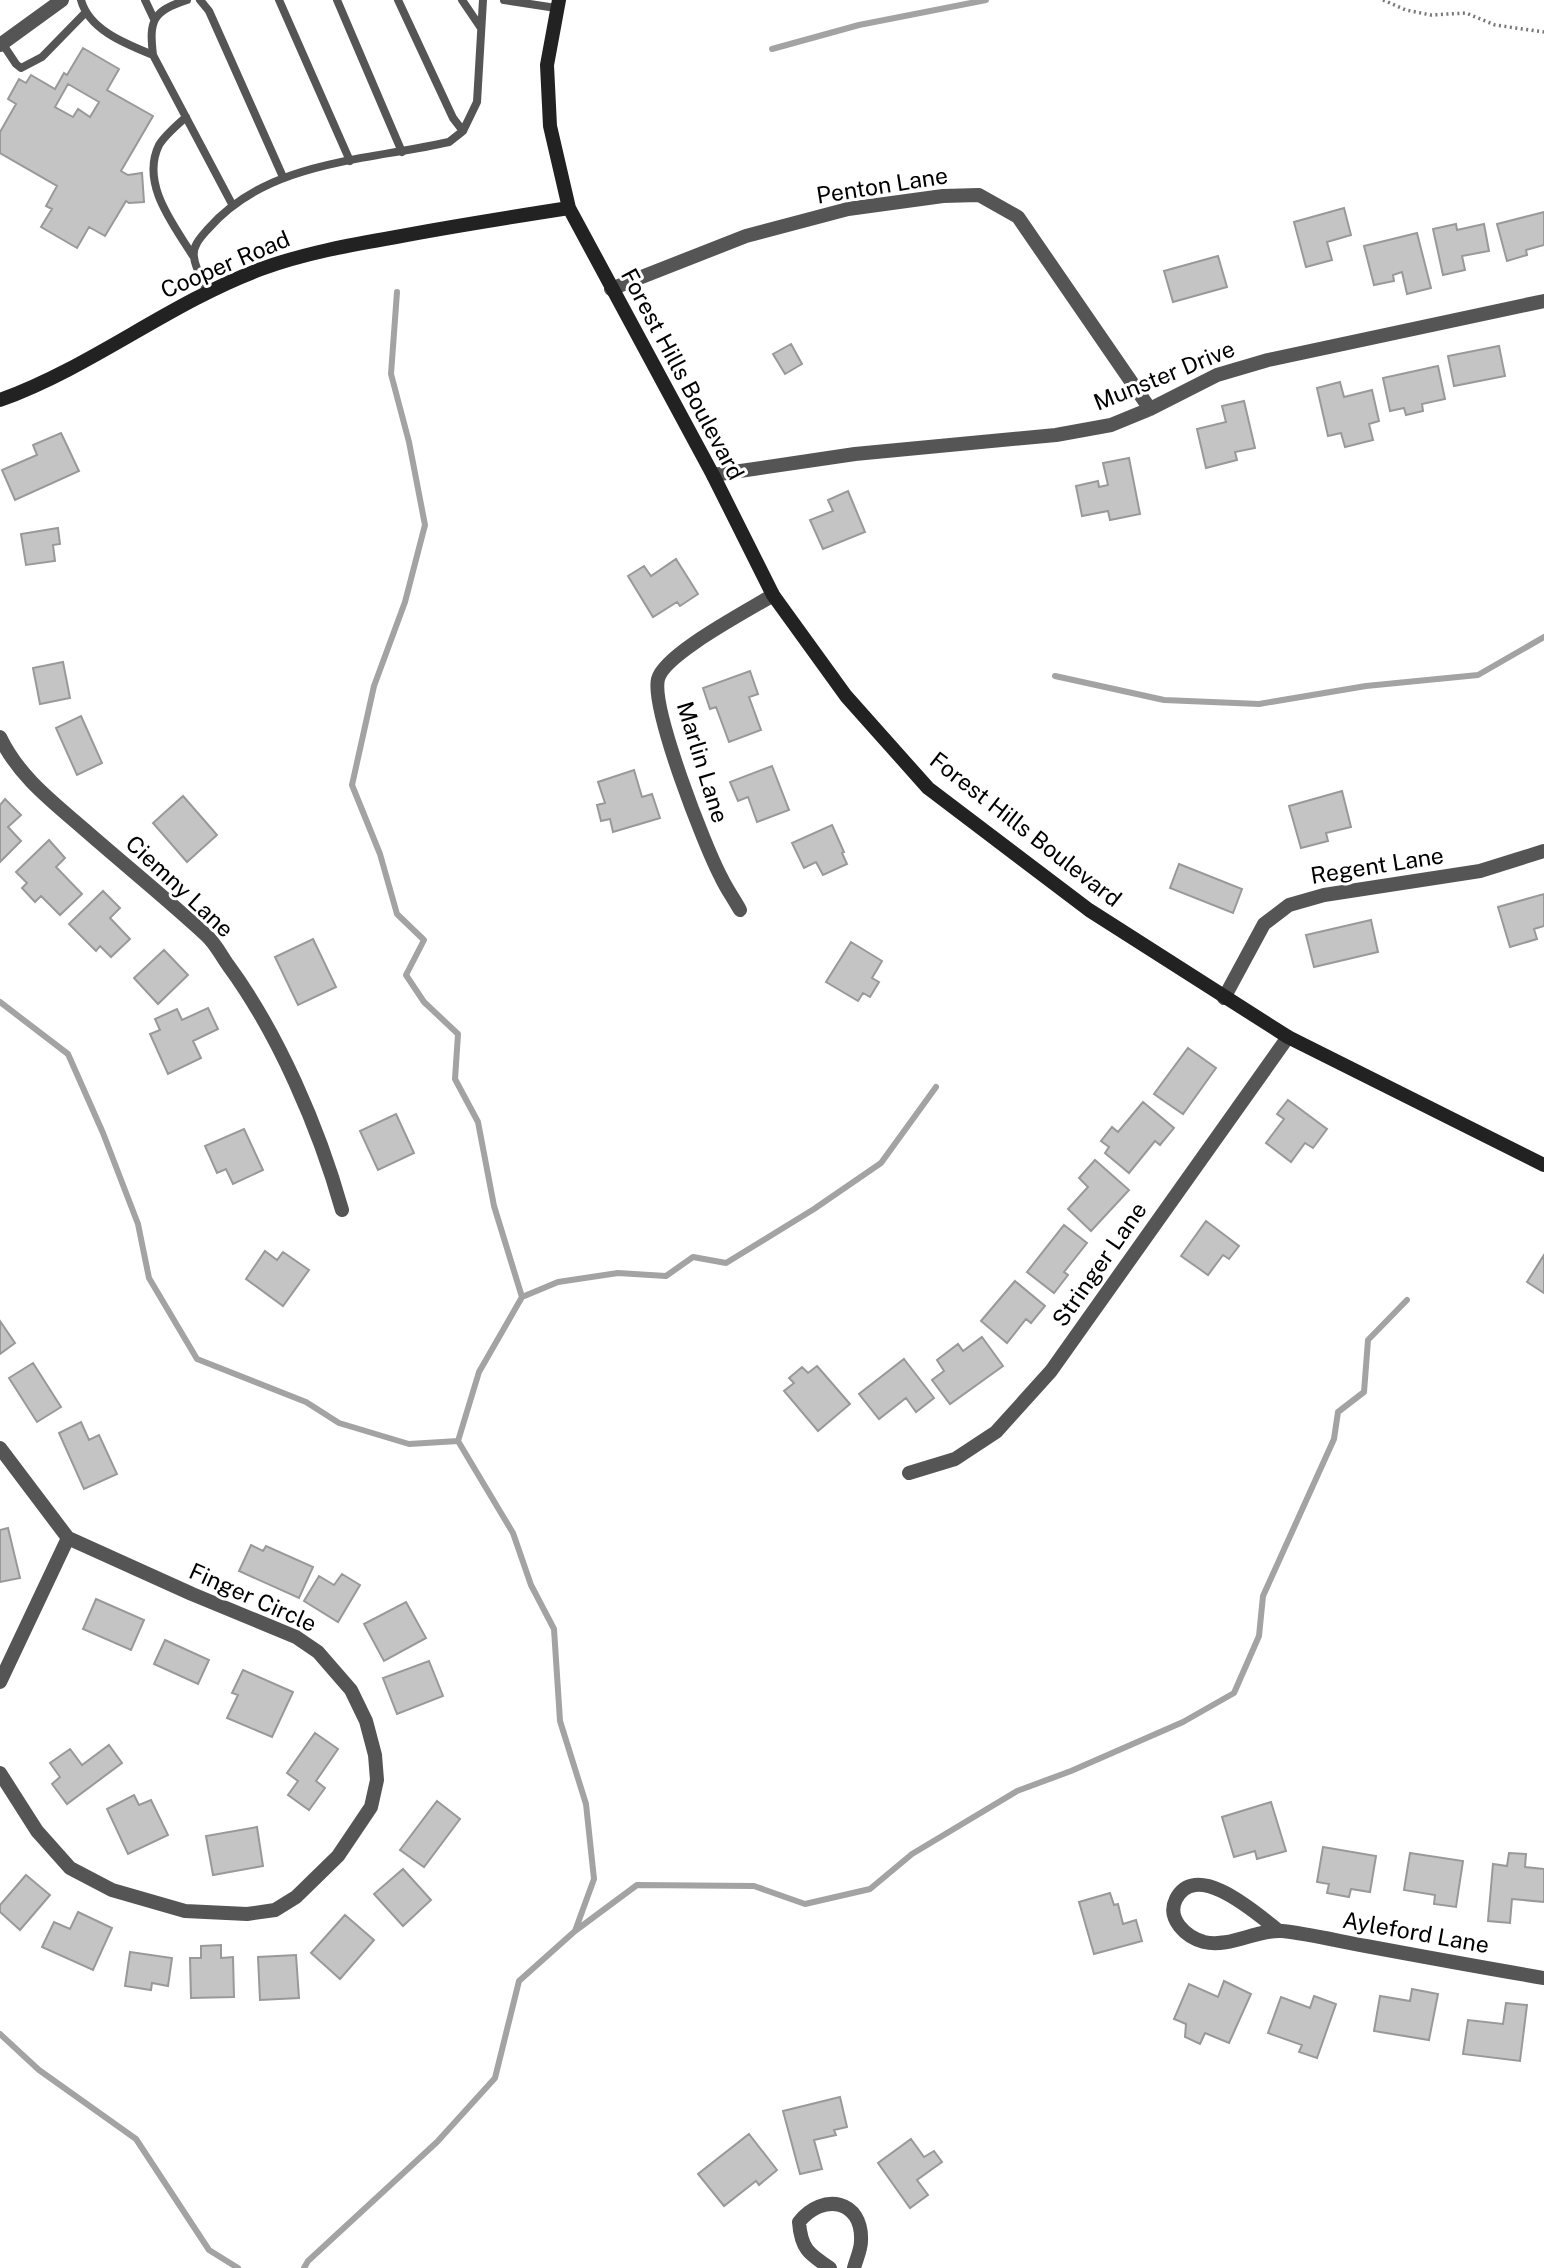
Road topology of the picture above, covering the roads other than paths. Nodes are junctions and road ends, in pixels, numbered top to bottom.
1 (62, 0) edge
2 (81, 0) edge
3 (145, 0) edge
4 (187, 0) edge
5 (200, 0) edge
6 (279, 0) edge
7 (337, 0) edge
8 (398, 0) edge
9 (462, 0) edge
10 (483, 0) edge
11 (504, 0) edge
12 (558, 4) edge
13 (84, 13) junction
14 (154, 19) junction
15 (481, 28) junction
16 (1, 44) edge
17 (153, 55) junction
18 (186, 117) junction
19 (463, 131) junction
20 (402, 152) junction
21 (349, 160) junction
22 (283, 177) junction
23 (233, 206) junction
24 (569, 208) junction
25 (193, 256) junction
26 (611, 289) junction
27 (206, 292) junction
28 (1544, 301) edge
29 (0, 400) edge
30 (1150, 409) junction
31 (713, 475) junction
32 (773, 594) junction
33 (0, 737) edge
34 (1544, 852) edge
35 (740, 910) dead end
36 (1224, 998) junction
37 (1288, 1037) junction
38 (1544, 1165) edge
39 (342, 1210) dead end
40 (0, 1447) edge
41 (909, 1473) dead end
42 (68, 1538) junction
43 (0, 1682) edge
44 (0, 1773) edge
45 (1279, 1931) junction
46 (1544, 1978) edge
47 (830, 2268) edge
48 (854, 2268) edge

1 - 16 street
2 - 13 lane
3 - 14 lane
4 - 14 lane
5 - 22 lane
6 - 21 lane
7 - 20 lane
8 - 19 lane
9 - 15 lane
10 - 15 lane
11 - 12 lane
12 - 24 main road, Forest Hills Boulevard
13 - 16 lane
13 - 17 lane
14 - 17 lane
15 - 19 lane
17 - 18 lane
18 - 23 lane
18 - 25 lane
19 - 20 lane
20 - 21 lane
21 - 22 lane
22 - 23 lane
23 - 25 lane
24 - 26 main road, Forest Hills Boulevard
24 - 27 main road, Cooper Road
25 - 27 lane
26 - 30 street, Penton Lane
26 - 31 main road, Forest Hills Boulevard
27 - 29 main road, Cooper Road
28 - 30 street, Munster Drive
30 - 31 street, Munster Drive
31 - 32 main road, Forest Hills Boulevard
32 - 35 street, Marlin Lane
32 - 36 main road, Forest Hills Boulevard
33 - 39 street, Ciemny Lane
34 - 36 street, Regent Lane
36 - 37 main road, Forest Hills Boulevard
37 - 38 main road, Forest Hills Boulevard
37 - 41 street, Stringer Lane
40 - 42 street
42 - 43 street
42 - 44 street, Finger Circle
45 - 45 street, Ayleford Lane
45 - 46 street, Ayleford Lane
47 - 48 street

